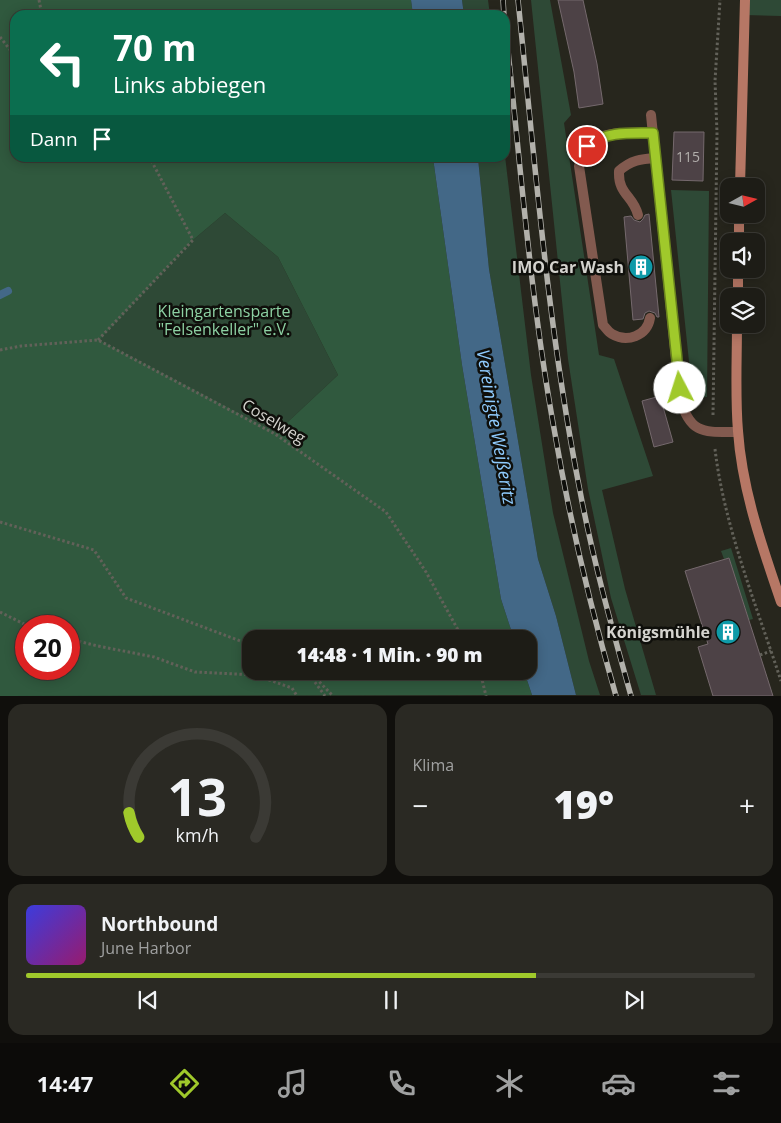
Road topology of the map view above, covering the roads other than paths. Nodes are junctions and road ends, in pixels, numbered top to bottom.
1 (744, 0) edge
2 (650, 115) dead end
3 (653, 133) junction
4 (656, 158) junction
5 (740, 178) edge
6 (638, 215) dead end
7 (650, 318) dead end
8 (737, 333) edge
9 (738, 432) junction
10 (781, 602) edge

1 - 5 main road
2 - 3 lane
3 - 4 lane
3 - 7 lane
4 - 6 lane
4 - 9 lane
8 - 9 main road
9 - 10 main road

